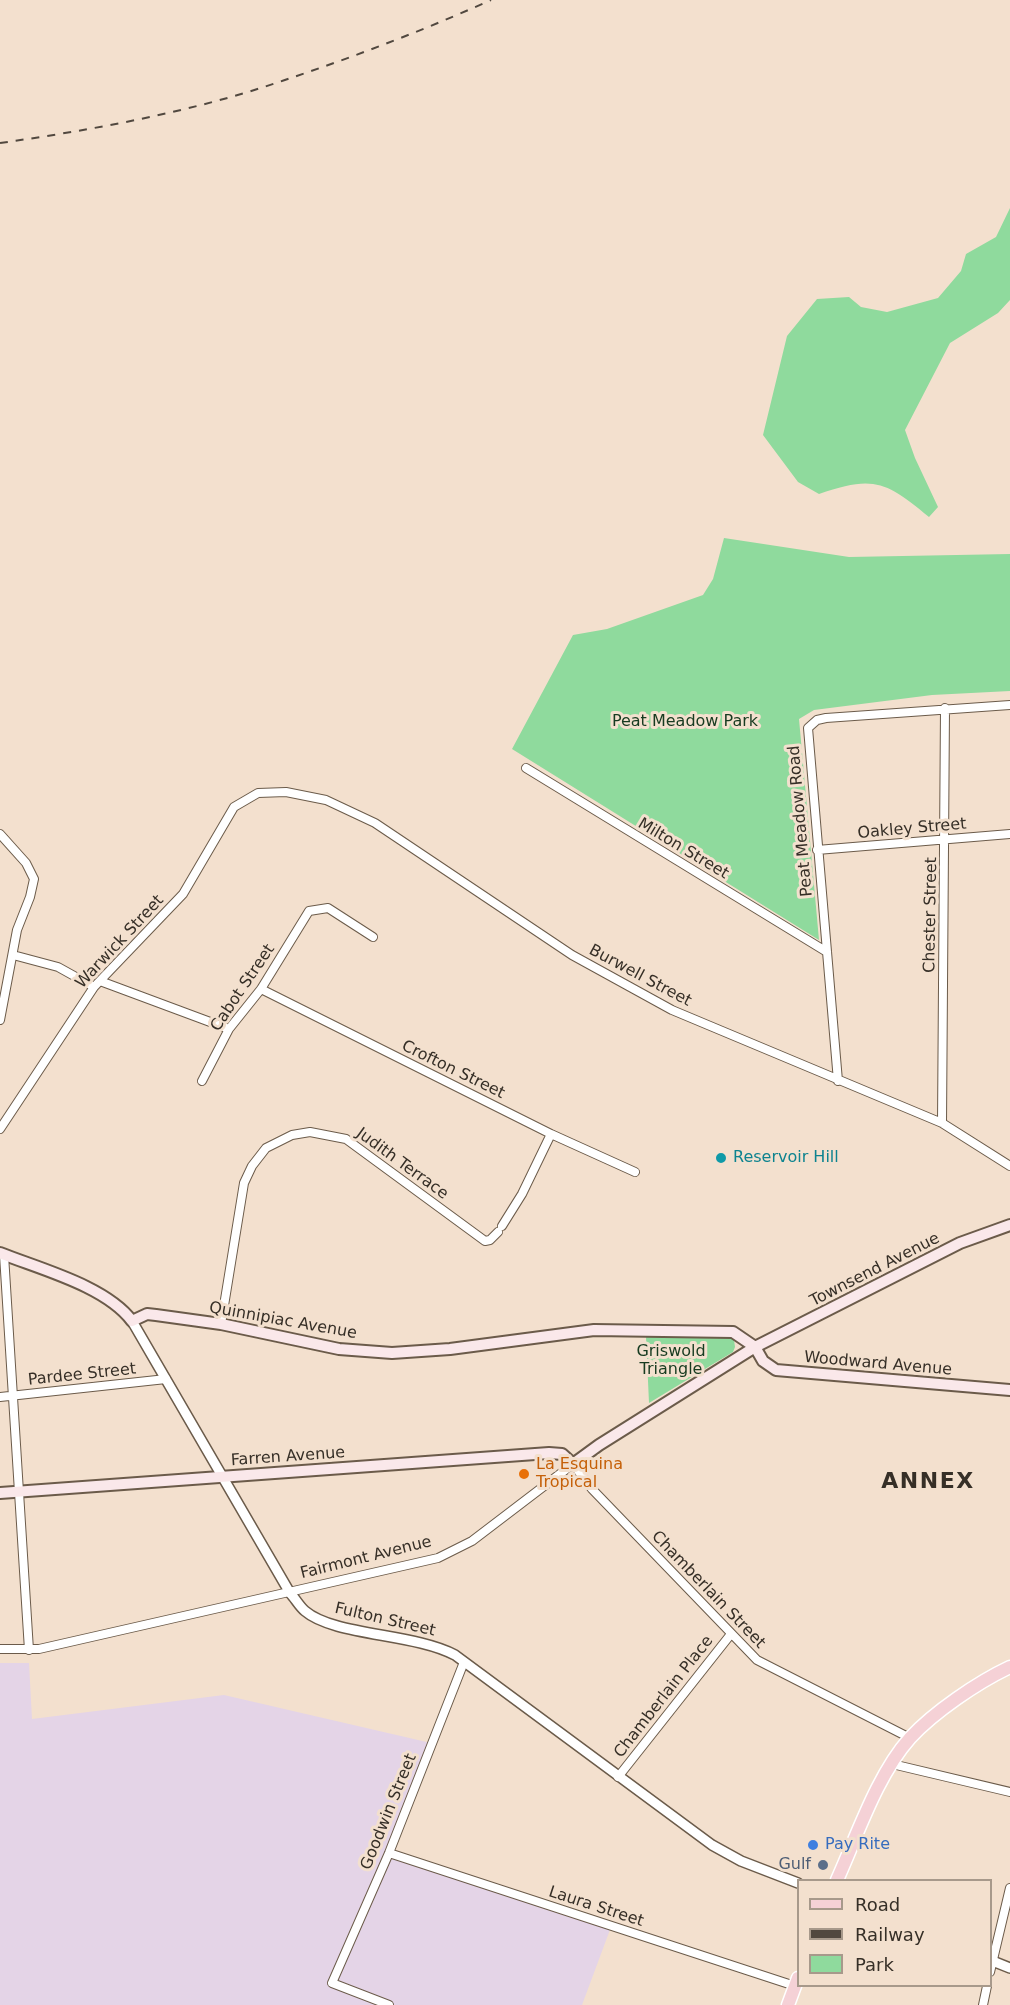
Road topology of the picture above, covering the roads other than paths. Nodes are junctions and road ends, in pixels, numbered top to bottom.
1 (1010, 705) edge
2 (945, 708) junction
3 (526, 768) dead end
4 (271, 792) joint
5 (0, 834) edge
6 (1010, 834) edge
7 (945, 839) junction
8 (817, 850) junction
9 (373, 937) dead end
10 (827, 952) junction
11 (13, 955) junction
12 (100, 981) junction
13 (93, 987) junction
14 (261, 989) junction
15 (0, 1020) edge
16 (229, 1029) junction
17 (202, 1081) dead end
18 (838, 1081) junction
19 (942, 1123) junction
20 (0, 1129) edge
21 (551, 1134) junction
22 (1010, 1166) edge
23 (635, 1172) dead end
24 (1010, 1225) edge
25 (2, 1254) edge
26 (132, 1321) junction
27 (221, 1324) junction
28 (755, 1347) junction
29 (166, 1379) junction
30 (1010, 1390) edge
31 (12, 1396) junction
32 (0, 1397) edge
33 (573, 1464) junction
34 (223, 1477) junction
35 (18, 1492) junction
36 (0, 1493) edge
37 (290, 1593) junction
38 (731, 1634) junction
39 (0, 1649) edge
40 (29, 1650) junction
41 (464, 1662) junction
42 (1010, 1667) edge
43 (910, 1738) junction
44 (892, 1764) junction
45 (618, 1777) junction
46 (1010, 1792) edge
47 (389, 1852) junction
48 (838, 1879) edge
49 (797, 1883) edge
50 (1010, 1888) edge
51 (992, 1961) edge
52 (1010, 1968) edge
53 (797, 1982) edge
54 (987, 1987) edge
55 (389, 2005) edge
56 (788, 2005) edge
57 (983, 2005) edge

1 - 2 street, Peat Meadow Road
2 - 7 street, Chester Street
2 - 8 street, Peat Meadow Road
3 - 10 street, Milton Street
4 - 12 street, Warwick Street
4 - 18 street, Burwell Street
5 - 11 street
6 - 7 street, Oakley Street
7 - 8 street, Oakley Street
7 - 19 street, Chester Street
8 - 10 street, Peat Meadow Road
9 - 14 street, Cabot Street
10 - 18 street, Peat Meadow Road
11 - 13 street
11 - 15 street
12 - 13 street, Warwick Street
12 - 16 street
13 - 20 street, Warwick Street
14 - 16 street, Cabot Street
14 - 21 street, Crofton Street
16 - 17 street, Cabot Street
18 - 19 street, Burwell Street
19 - 22 street, Burwell Street
21 - 23 street, Crofton Street
21 - 27 street, Judith Terrace
24 - 28 main road, Townsend Avenue
25 - 26 main road
25 - 31 street
26 - 27 main road, Quinnipiac Avenue
26 - 29 street, Fulton Street
27 - 28 main road, Quinnipiac Avenue
28 - 30 main road, Woodward Avenue
28 - 33 main road, Fairmont Avenue
29 - 31 street, Pardee Street
29 - 34 street, Fulton Street
31 - 32 street, Pardee Street
31 - 35 street
33 - 34 main road, Farren Avenue
33 - 37 street, Fairmont Avenue
33 - 38 street, Chamberlain Street
34 - 35 main road, Farren Avenue
34 - 37 street, Fulton Street
35 - 36 main road, Farren Avenue
35 - 40 street
37 - 40 street, Fairmont Avenue
37 - 41 street, Fulton Street
38 - 43 street, Chamberlain Street
38 - 45 street, Chamberlain Place
39 - 40 street, Fairmont Avenue
41 - 45 street, Fulton Street
41 - 47 street, Goodwin Street
42 - 43 main road
43 - 44 main road
44 - 46 street
44 - 48 main road
45 - 49 street, Fulton Street
47 - 53 street, Laura Street
47 - 55 street, Goodwin Street
50 - 51 street
51 - 52 street
53 - 56 main road
54 - 57 street

